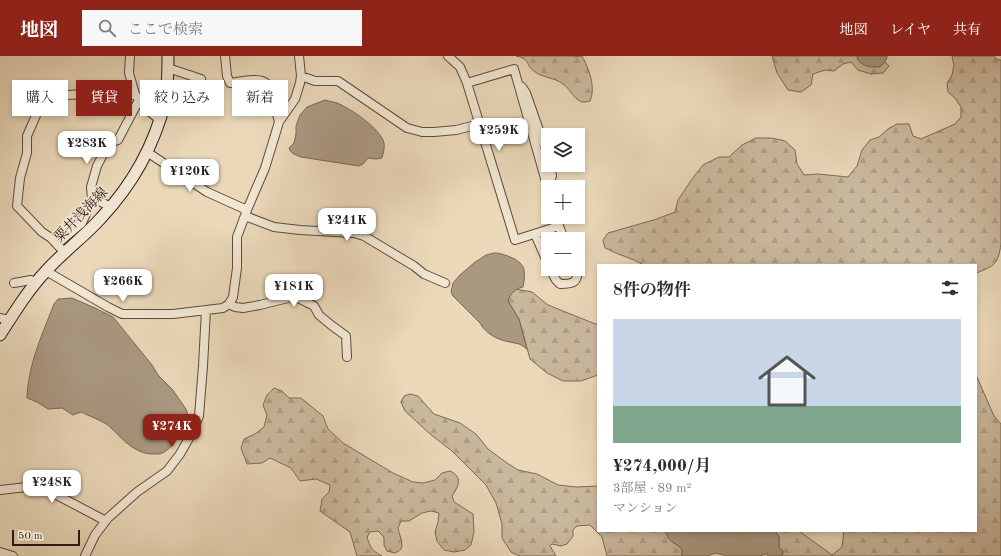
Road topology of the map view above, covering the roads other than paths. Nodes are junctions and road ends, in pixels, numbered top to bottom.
1 (130, 56) edge
2 (168, 56) edge
3 (225, 56) edge
4 (448, 56) edge
5 (301, 57) edge
6 (168, 68) junction
7 (301, 76) junction
8 (201, 79) dead end
9 (167, 80) edge
10 (517, 80) junction
11 (467, 82) junction
12 (232, 83) edge
13 (137, 97) junction
14 (161, 116) edge
15 (277, 116) edge
16 (160, 120) junction
17 (279, 122) junction
18 (480, 124) junction
19 (541, 136) edge
20 (147, 152) junction
21 (546, 180) edge
22 (92, 200) junction
23 (111, 207) junction
24 (246, 213) junction
25 (559, 226) joint
26 (561, 232) edge
27 (535, 234) junction
28 (57, 244) junction
29 (541, 248) edge
30 (65, 253) junction
31 (46, 271) junction
32 (554, 276) edge
33 (578, 276) edge
34 (14, 283) dead end
35 (36, 283) junction
36 (445, 283) dead end
37 (229, 304) junction
38 (206, 310) junction
39 (5, 319) edge
40 (0, 335) edge
41 (347, 357) dead end
42 (0, 490) edge
43 (106, 521) junction
44 (0, 552) edge
45 (14, 556) edge
46 (85, 556) edge

1 - 13 street
2 - 6 main road, 粟井浅海線
3 - 12 street
4 - 11 street
5 - 7 street
6 - 8 street
6 - 9 main road, 粟井浅海線
7 - 17 street
7 - 18 street
10 - 11 street
10 - 19 street
10 - 21 street
11 - 18 street
13 - 16 street
13 - 22 street
13 - 28 street
14 - 16 main road, 粟井浅海線
15 - 17 street
16 - 20 main road, 粟井浅海線
17 - 24 street
18 - 27 street
20 - 23 main road, 粟井浅海線
20 - 24 street
22 - 23 street
22 - 28 street
23 - 30 main road, 粟井浅海線
24 - 36 street
24 - 37 street
25 - 26 street
25 - 27 street
27 - 29 street
28 - 30 street
30 - 31 main road, 粟井浅海線
31 - 35 main road, 粟井浅海線
31 - 38 street
32 - 33 street
34 - 35 street
35 - 39 main road, 粟井浅海線
37 - 38 street
37 - 41 street
38 - 43 street
39 - 40 main road, 粟井浅海線
42 - 43 street
43 - 46 street
44 - 45 street

